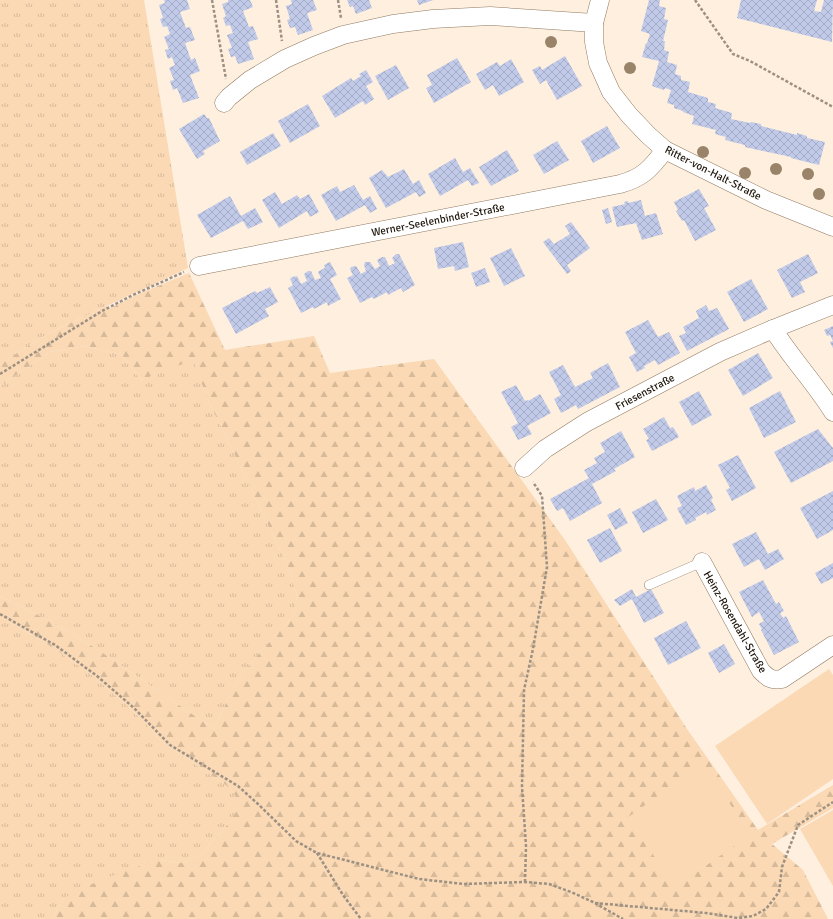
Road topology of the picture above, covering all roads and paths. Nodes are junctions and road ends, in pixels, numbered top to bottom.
1 (212, 0) edge
2 (276, 0) edge
3 (600, 0) edge
4 (695, 0) edge
5 (594, 23) junction
6 (285, 60) junction
7 (226, 100) joint
8 (833, 106) edge
9 (665, 150) junction
10 (833, 227) edge
11 (199, 266) joint
12 (833, 305) edge
13 (773, 329) junction
14 (0, 374) edge
15 (833, 412) edge
16 (524, 468) joint
17 (702, 562) joint
18 (649, 585) dead end
19 (0, 614) edge
20 (833, 645) edge
21 (833, 802) edge
22 (317, 853) junction
23 (525, 882) junction
24 (593, 902) junction
25 (360, 919) edge
26 (623, 919) edge

1 - 7 path
2 - 6 path
3 - 5 street, Ritter-von-Halt-Straße
4 - 8 path
5 - 6 street
5 - 9 street, Ritter-von-Halt-Straße
6 - 7 street
9 - 10 street, Ritter-von-Halt-Straße
9 - 11 street, Werner-Seelenbinder-Straße
11 - 14 path
12 - 13 street, Friesenstraße
13 - 15 street
13 - 16 street, Friesenstraße
16 - 23 path
17 - 18 lane
17 - 20 street, Heinz-Rosendahl-Straße
19 - 22 path
21 - 24 path
22 - 23 path
22 - 25 path
23 - 24 path
24 - 26 path

